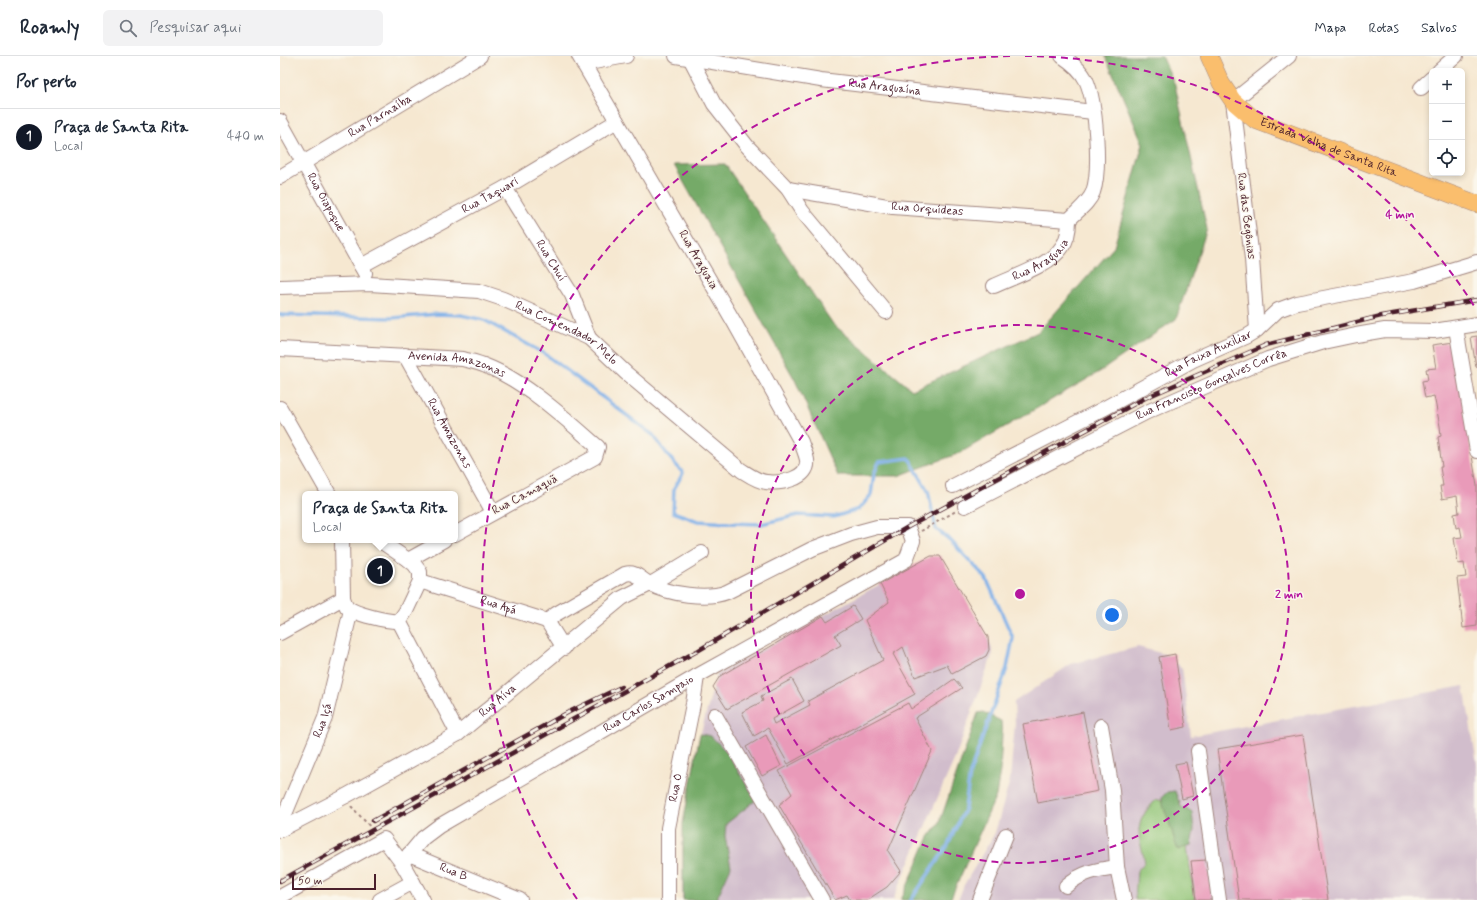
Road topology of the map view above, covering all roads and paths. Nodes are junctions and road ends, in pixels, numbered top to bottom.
1 (480, 56) edge
2 (626, 56) edge
3 (1062, 56) edge
4 (1209, 56) edge
5 (1289, 56) edge
6 (1456, 56) edge
7 (683, 57) edge
8 (581, 60) edge
9 (1442, 68) edge
10 (1429, 81) edge
11 (1421, 88) dead end
12 (1233, 101) junction
13 (1093, 112) junction
14 (280, 121) edge
15 (617, 121) junction
16 (304, 163) junction
17 (280, 177) edge
18 (505, 188) junction
19 (788, 189) junction
20 (1477, 204) edge
21 (1069, 220) junction
22 (1477, 262) edge
23 (361, 266) junction
24 (370, 284) junction
25 (994, 286) dead end
26 (280, 287) edge
27 (886, 312) dead end
28 (1477, 324) edge
29 (1456, 328) junction
30 (1256, 336) junction
31 (589, 338) junction
32 (280, 349) edge
33 (405, 355) junction
34 (280, 408) edge
35 (1477, 451) edge
36 (595, 457) joint
37 (806, 467) joint
38 (953, 486) dead end
39 (327, 491) edge
40 (965, 506) dead end
41 (493, 512) junction
42 (944, 518) dead end
43 (458, 532) edge
44 (911, 537) junction
45 (342, 543) edge
46 (383, 543) edge
47 (439, 543) edge
48 (702, 553) dead end
49 (408, 560) junction
50 (420, 581) junction
51 (650, 584) junction
52 (343, 598) junction
53 (351, 610) junction
54 (399, 621) junction
55 (547, 621) junction
56 (280, 633) edge
57 (564, 648) junction
58 (697, 676) junction
59 (715, 714) dead end
60 (1101, 726) dead end
61 (458, 734) junction
62 (1198, 751) dead end
63 (344, 797) junction
64 (280, 826) edge
65 (280, 830) edge
66 (1006, 835) dead end
67 (384, 839) junction
68 (405, 858) junction
69 (1117, 867) junction
70 (413, 882) junction
71 (1066, 886) dead end
72 (280, 897) edge
73 (380, 900) edge
74 (423, 900) edge
75 (520, 900) edge
76 (668, 900) edge
77 (822, 900) edge
78 (980, 900) edge
79 (1124, 900) edge
80 (1219, 900) edge

1 - 16 street, Rua Parnaíba
2 - 8 street
3 - 13 street
4 - 12 main road, Estrada Velha de Santa Rita
5 - 12 street
6 - 9 street
7 - 13 street, Rua Araguaína
7 - 19 street
8 - 15 street, Rua Araguaia
10 - 11 street
12 - 20 main road, Estrada Velha de Santa Rita
12 - 30 street, Rua das Begônias
13 - 21 street
14 - 16 street, Rua Oiapoque
15 - 18 street, Rua Taquari
15 - 37 street, Rua Araguaia
16 - 17 street, Rua Parnaíba
16 - 23 street, Rua Oiapoque
18 - 23 street, Rua Taquari
18 - 31 street, Rua Chuí
19 - 21 street, Rua Orquídeas
19 - 27 street
21 - 25 street, Rua Araguaia
22 - 30 street, Rua Faixa Auxiliar
23 - 24 street, Rua Oiapoque
24 - 26 street, Rua Comendador Melo
24 - 31 street, Rua Comendador Melo
28 - 29 street, Rua Francisco Gonçalves Corrêa
29 - 35 street
29 - 40 street, Rua Francisco Gonçalves Corrêa
30 - 38 street, Rua Faixa Auxiliar
31 - 37 street, Rua Comendador Melo
32 - 33 street, Avenida Amazonas
33 - 36 street, Avenida Amazonas
33 - 41 street, Rua Amazonas
34 - 39 street
36 - 41 street, Rua Camaquã
41 - 43 street, Rua Camaquã
42 - 44 path
44 - 51 street
44 - 58 street, Rua Carlos Sampaio
45 - 52 street
46 - 49 street
47 - 49 street
48 - 51 street, Rua Aíva
49 - 50 street
50 - 54 street
50 - 55 street, Rua Apá
51 - 55 street
51 - 57 street, Rua Aíva
52 - 53 street
52 - 56 street
53 - 54 street
53 - 64 street, Rua Içá
54 - 61 street
55 - 57 street
57 - 61 street, Rua Aíva
58 - 68 street, Rua Carlos Sampaio
58 - 76 street, Rua O
59 - 77 street
60 - 69 street
61 - 63 street, Rua Aíva
62 - 80 street
63 - 65 street, Rua Aíva
63 - 67 path
66 - 78 street
67 - 68 street
67 - 72 street
68 - 70 street
68 - 75 street, Rua B
69 - 71 street
69 - 79 street
70 - 73 street
70 - 74 street

